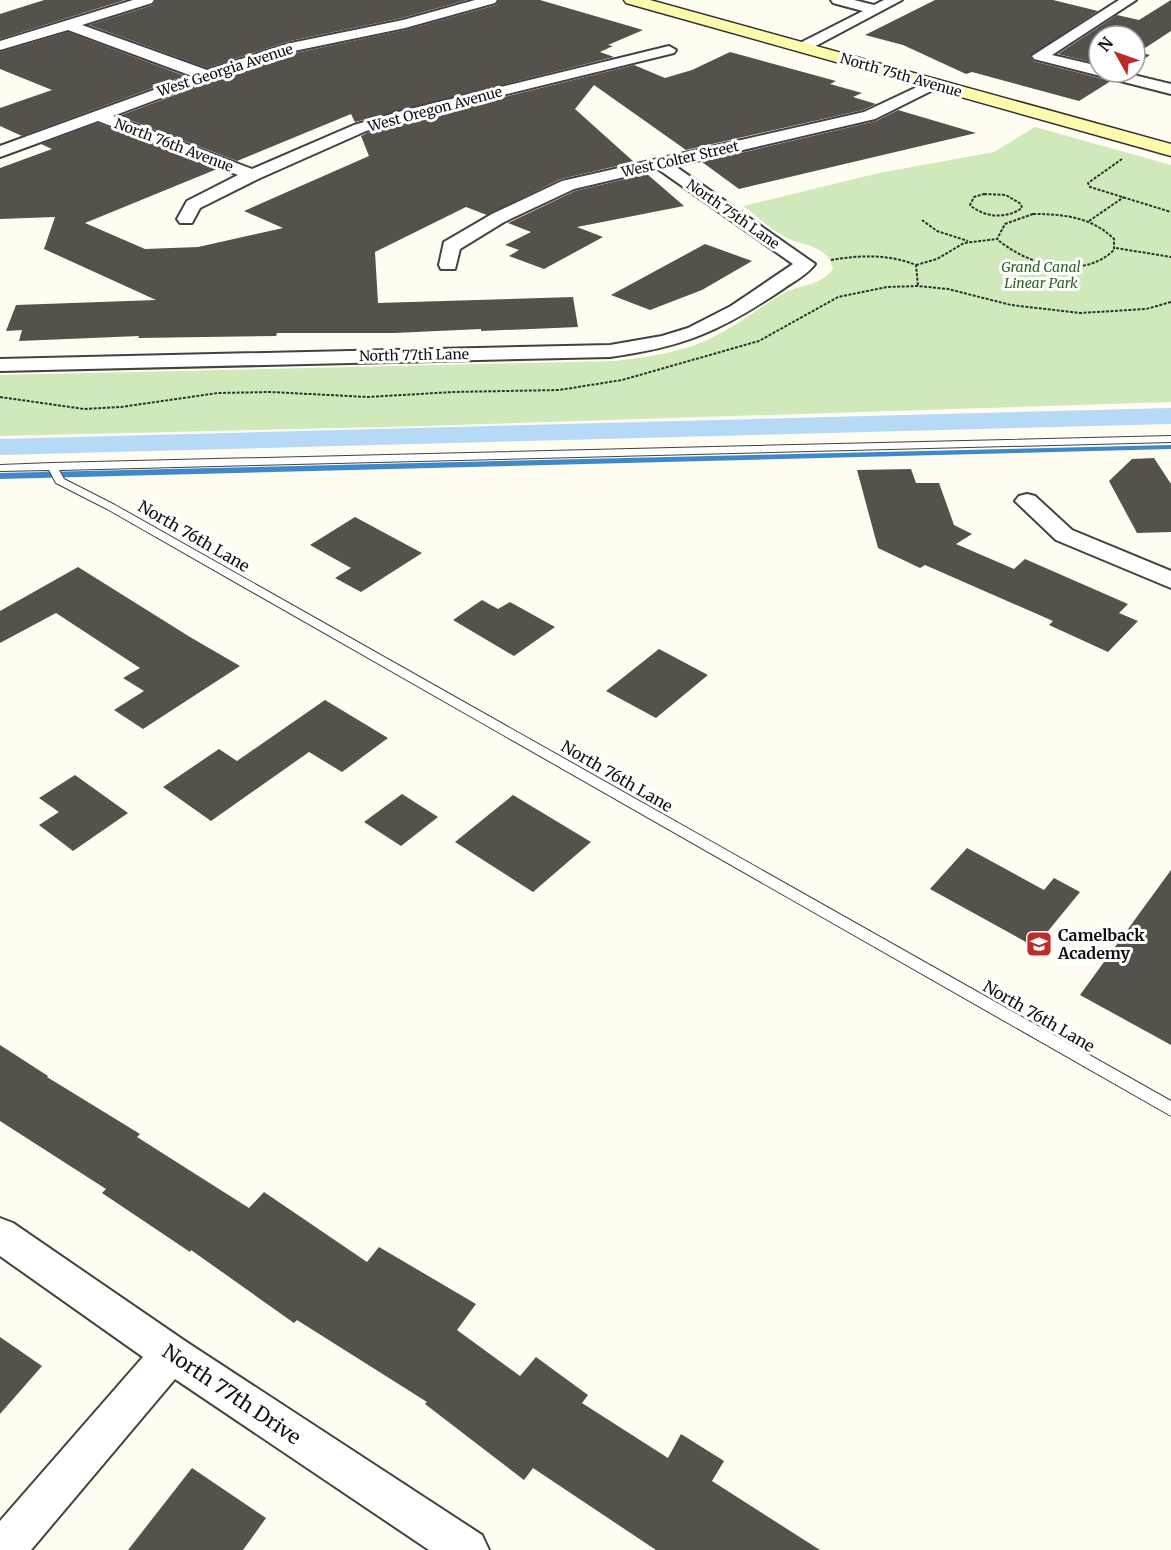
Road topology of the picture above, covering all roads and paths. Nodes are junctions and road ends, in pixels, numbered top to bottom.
1 (147, 0) edge
2 (490, 0) edge
3 (632, 0) edge
4 (838, 0) edge
5 (895, 0) edge
6 (1129, 0) edge
7 (876, 10) junction
8 (66, 24) junction
9 (1090, 24) edge
10 (1087, 26) edge
11 (0, 46) edge
12 (803, 47) junction
13 (669, 50) dead end
14 (1087, 68) edge
15 (205, 75) junction
16 (1147, 83) edge
17 (934, 84) junction
18 (1171, 89) edge
19 (97, 115) junction
20 (1171, 150) edge
21 (0, 152) edge
22 (1122, 159) dead end
23 (660, 163) junction
24 (252, 175) junction
25 (1124, 197) junction
26 (1015, 214) junction
27 (1171, 214) edge
28 (1020, 217) junction
29 (186, 219) dead end
30 (922, 220) dead end
31 (1088, 222) junction
32 (997, 239) junction
33 (969, 241) junction
34 (1115, 248) junction
35 (1171, 257) edge
36 (806, 264) junction
37 (916, 265) junction
38 (448, 266) dead end
39 (918, 286) dead end
40 (0, 364) edge
41 (1171, 439) edge
42 (0, 468) edge
43 (55, 473) junction
44 (1027, 501) dead end
45 (1171, 580) edge
46 (1171, 1109) edge
47 (0, 1235) edge
48 (171, 1354) junction
49 (3, 1550) edge
50 (467, 1550) edge

1 - 8 street
2 - 15 street, West Georgia Avenue
3 - 12 main road, North 75th Avenue
4 - 7 street
5 - 7 street
6 - 9 street
7 - 12 street
8 - 11 street
8 - 15 street
10 - 14 street
12 - 17 main road, North 75th Avenue
13 - 24 street, West Oregon Avenue
15 - 19 street, West Georgia Avenue
16 - 18 street
17 - 20 main road, North 75th Avenue
17 - 23 street, West Colter Street
19 - 21 street, West Georgia Avenue
19 - 24 street, North 76th Avenue
22 - 25 path
23 - 36 street, North 75th Lane
23 - 38 street, West Colter Street
24 - 29 street, West Oregon Avenue
25 - 27 path
25 - 31 path
26 - 26 path
26 - 28 path
28 - 31 path
28 - 32 path
30 - 33 path
31 - 34 path
32 - 33 path
32 - 34 path
33 - 37 path
34 - 35 path
36 - 37 path
36 - 40 street, North 77th Lane
37 - 39 path
41 - 43 lane
42 - 43 lane
43 - 46 lane, North 76th Lane
44 - 45 street
47 - 48 street, North 77th Drive
48 - 49 street
48 - 50 street, North 77th Drive

